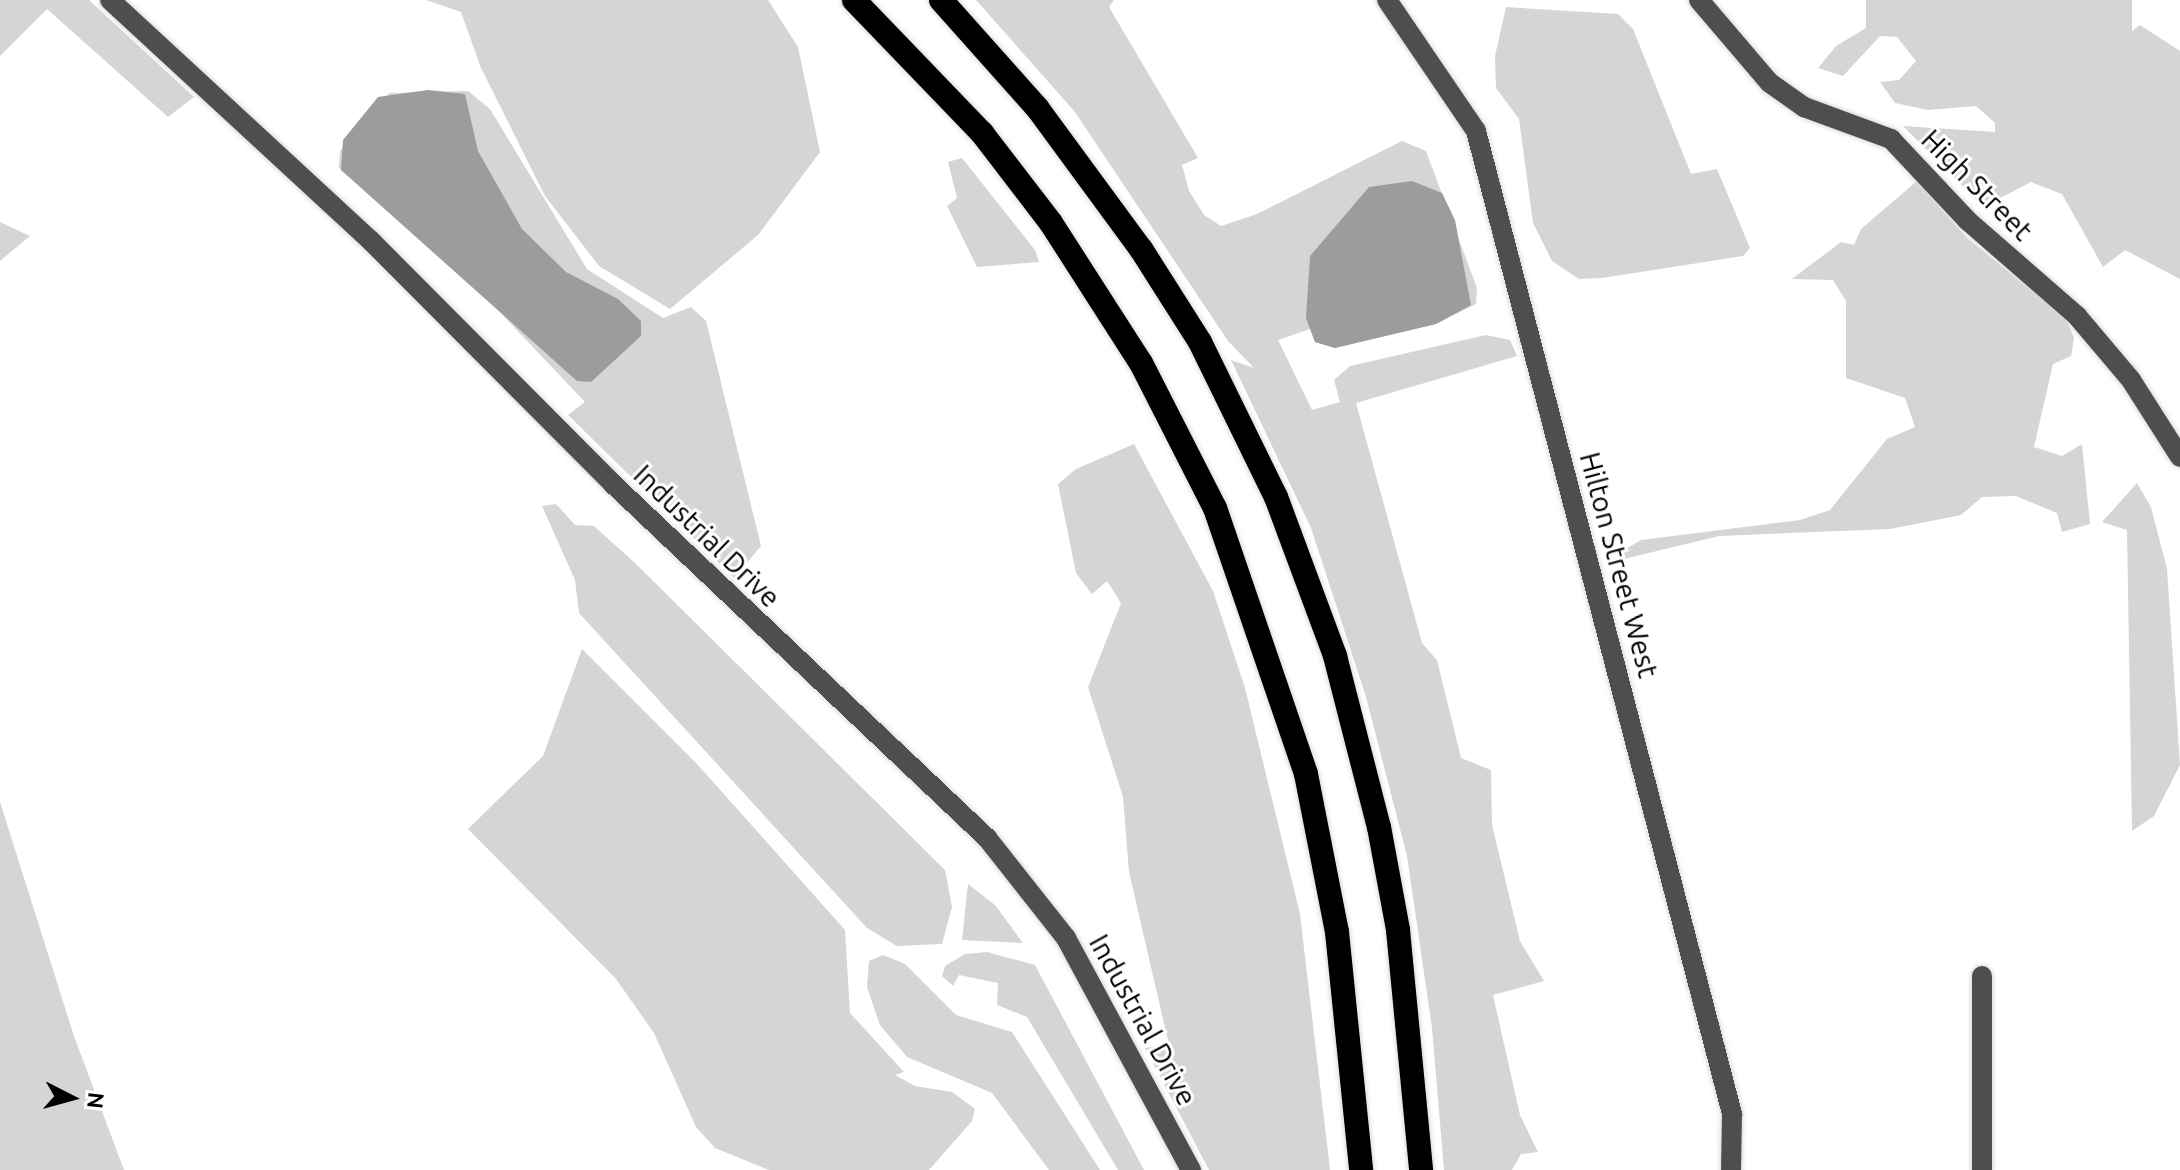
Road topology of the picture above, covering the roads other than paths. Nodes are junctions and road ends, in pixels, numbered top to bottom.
1 (110, 0) edge
2 (854, 0) edge
3 (941, 0) edge
4 (1387, 0) edge
5 (1699, 0) edge
6 (2180, 457) edge
7 (1982, 976) dead end
8 (1191, 1170) edge
9 (1361, 1170) edge
10 (1421, 1170) edge
11 (1731, 1170) edge
12 (1982, 1170) edge

1 - 8 street, Industrial Drive
2 - 9 highway
3 - 10 highway
4 - 11 street, Hilton Street West
5 - 6 street, High Street
7 - 12 street

